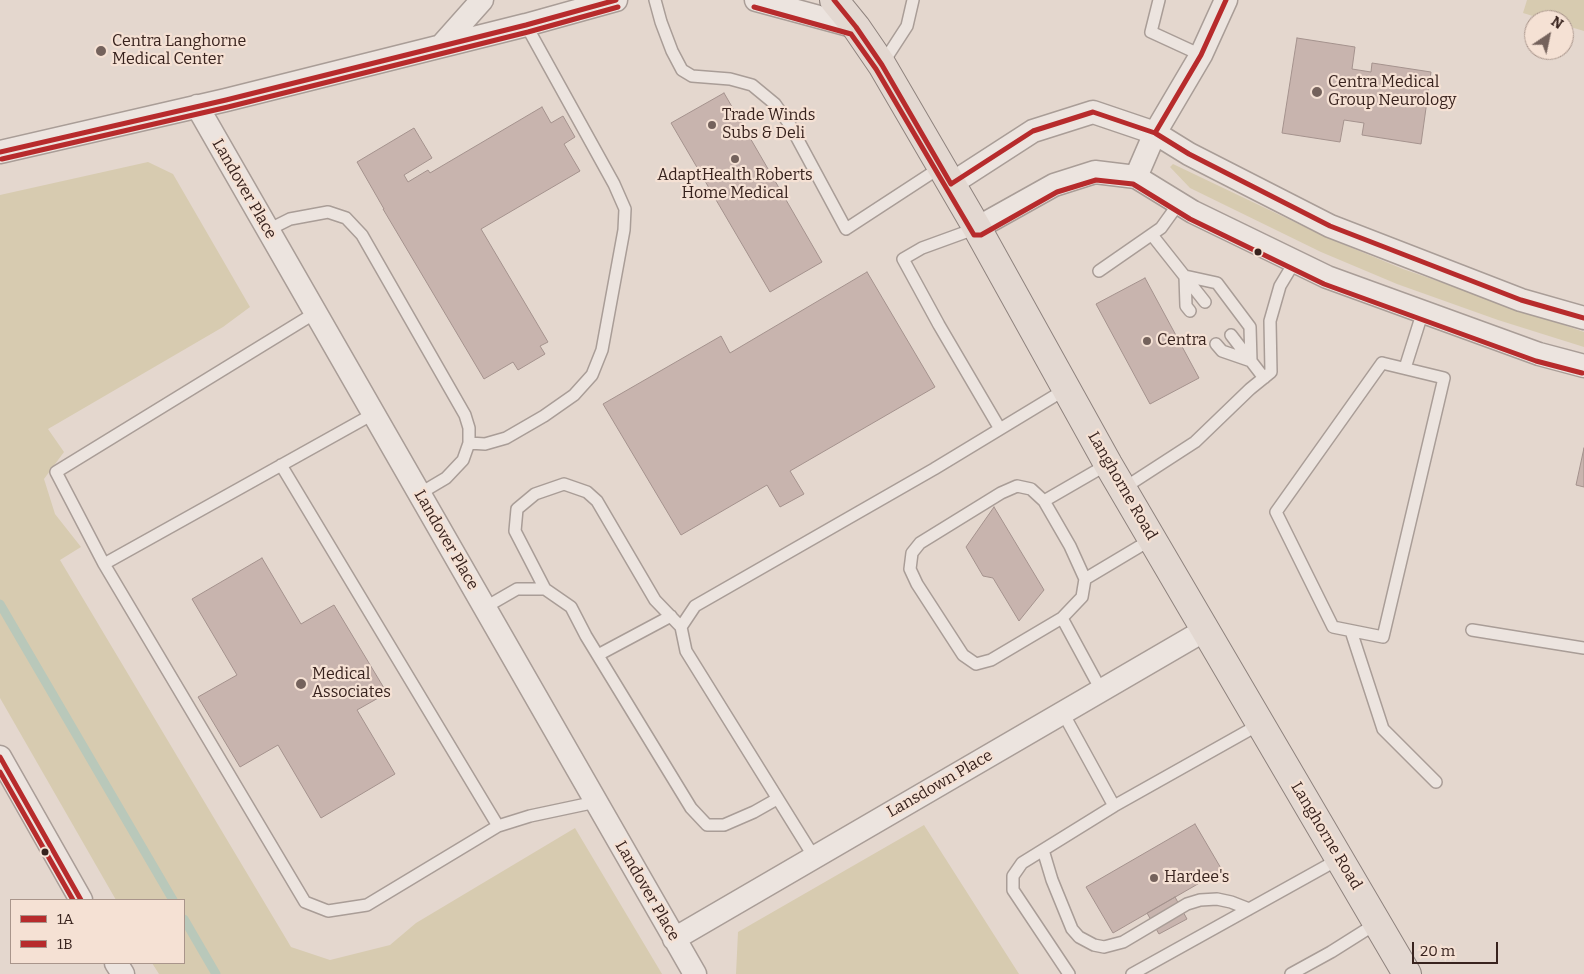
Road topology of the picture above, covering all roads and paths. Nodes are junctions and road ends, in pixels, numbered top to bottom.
1 (482, 0) edge
2 (616, 0) edge
3 (655, 0) edge
4 (756, 0) edge
5 (834, 0) edge
6 (913, 0) edge
7 (1159, 0) edge
8 (1226, 0) edge
9 (526, 25) junction
10 (856, 27) junction
11 (441, 46) junction
12 (1201, 55) junction
13 (882, 65) junction
14 (197, 106) junction
15 (1155, 133) junction
16 (0, 152) edge
17 (946, 176) junction
18 (1136, 178) junction
19 (1178, 203) junction
20 (977, 228) junction
21 (268, 230) junction
22 (1152, 234) junction
23 (1295, 261) junction
24 (1099, 271) dead end
25 (1185, 276) junction
26 (1205, 302) dead end
27 (1190, 311) dead end
28 (1423, 312) junction
29 (315, 313) junction
30 (1584, 318) edge
31 (1231, 335) dead end
32 (1216, 344) dead end
33 (1251, 361) junction
34 (1584, 366) edge
35 (1405, 368) junction
36 (1264, 378) junction
37 (1066, 389) junction
38 (373, 414) junction
39 (1000, 429) junction
40 (469, 443) junction
41 (1108, 464) junction
42 (281, 465) junction
43 (1124, 488) junction
44 (419, 494) junction
45 (1044, 501) junction
46 (1153, 538) junction
47 (104, 564) junction
48 (1085, 579) junction
49 (545, 589) junction
50 (484, 608) junction
51 (671, 616) junction
52 (1062, 618) junction
53 (680, 627) junction
54 (1205, 630) junction
55 (1472, 630) dead end
56 (1351, 631) junction
57 (1584, 648) edge
58 (598, 655) junction
59 (1101, 690) junction
60 (1063, 713) junction
61 (1260, 724) junction
62 (0, 757) edge
63 (1436, 782) dead end
64 (777, 798) junction
65 (596, 802) junction
66 (1114, 806) junction
67 (498, 826) junction
68 (1043, 850) junction
69 (814, 857) junction
70 (1339, 859) junction
71 (80, 899) edge
72 (1249, 909) junction
73 (1377, 923) junction
74 (674, 939) junction
75 (695, 974) edge
76 (1069, 974) edge
77 (1132, 974) edge
78 (1291, 974) edge
79 (1407, 974) edge

1 - 11 street
2 - 9 street
3 - 17 lane
4 - 10 street
5 - 10 main road, Langhorne Road
6 - 13 lane
7 - 12 lane
8 - 12 street
9 - 11 street
9 - 40 lane
10 - 13 main road, Langhorne Road
11 - 14 street
12 - 15 street
13 - 17 main road, Langhorne Road
14 - 16 street
14 - 21 street, Landover Place
15 - 17 street
15 - 18 street
15 - 30 street
17 - 20 main road, Langhorne Road
18 - 19 street
18 - 20 street
19 - 22 lane
19 - 23 street
20 - 37 main road, Langhorne Road
20 - 39 lane
21 - 29 street, Landover Place
21 - 40 lane
22 - 24 lane
22 - 25 lane
23 - 28 street
23 - 36 lane
25 - 26 lane
25 - 27 lane
25 - 33 lane
28 - 34 street
28 - 35 lane
29 - 38 street, Landover Place
29 - 47 lane
31 - 33 lane
32 - 33 lane
33 - 36 lane
35 - 56 lane
35 - 56 lane
36 - 43 lane
37 - 39 lane
37 - 41 main road, Langhorne Road
38 - 42 lane
38 - 44 street, Landover Place
39 - 53 lane
40 - 44 lane
41 - 43 main road, Langhorne Road
41 - 45 lane
42 - 47 lane
42 - 67 lane
43 - 46 main road, Langhorne Road
44 - 50 street, Landover Place
45 - 48 lane
45 - 52 lane
46 - 48 lane
46 - 54 main road, Langhorne Road
47 - 67 lane
48 - 52 lane
49 - 50 lane
49 - 51 lane
49 - 58 lane
50 - 65 street, Landover Place
51 - 53 lane
51 - 58 lane
52 - 59 lane
53 - 64 lane
54 - 59 street, Lansdown Place
54 - 61 main road, Langhorne Road
55 - 57 lane
56 - 63 lane
58 - 64 lane
59 - 60 street, Lansdown Place
60 - 66 lane
60 - 69 street, Lansdown Place
61 - 66 lane
61 - 70 main road, Langhorne Road
62 - 71 street
64 - 69 lane
65 - 67 lane
65 - 74 street, Landover Place
66 - 68 lane
68 - 72 lane
68 - 76 lane
69 - 74 street, Lansdown Place
70 - 72 lane
70 - 73 main road, Langhorne Road
72 - 77 lane
73 - 78 lane
73 - 79 main road, Langhorne Road
74 - 75 street, Landover Place

